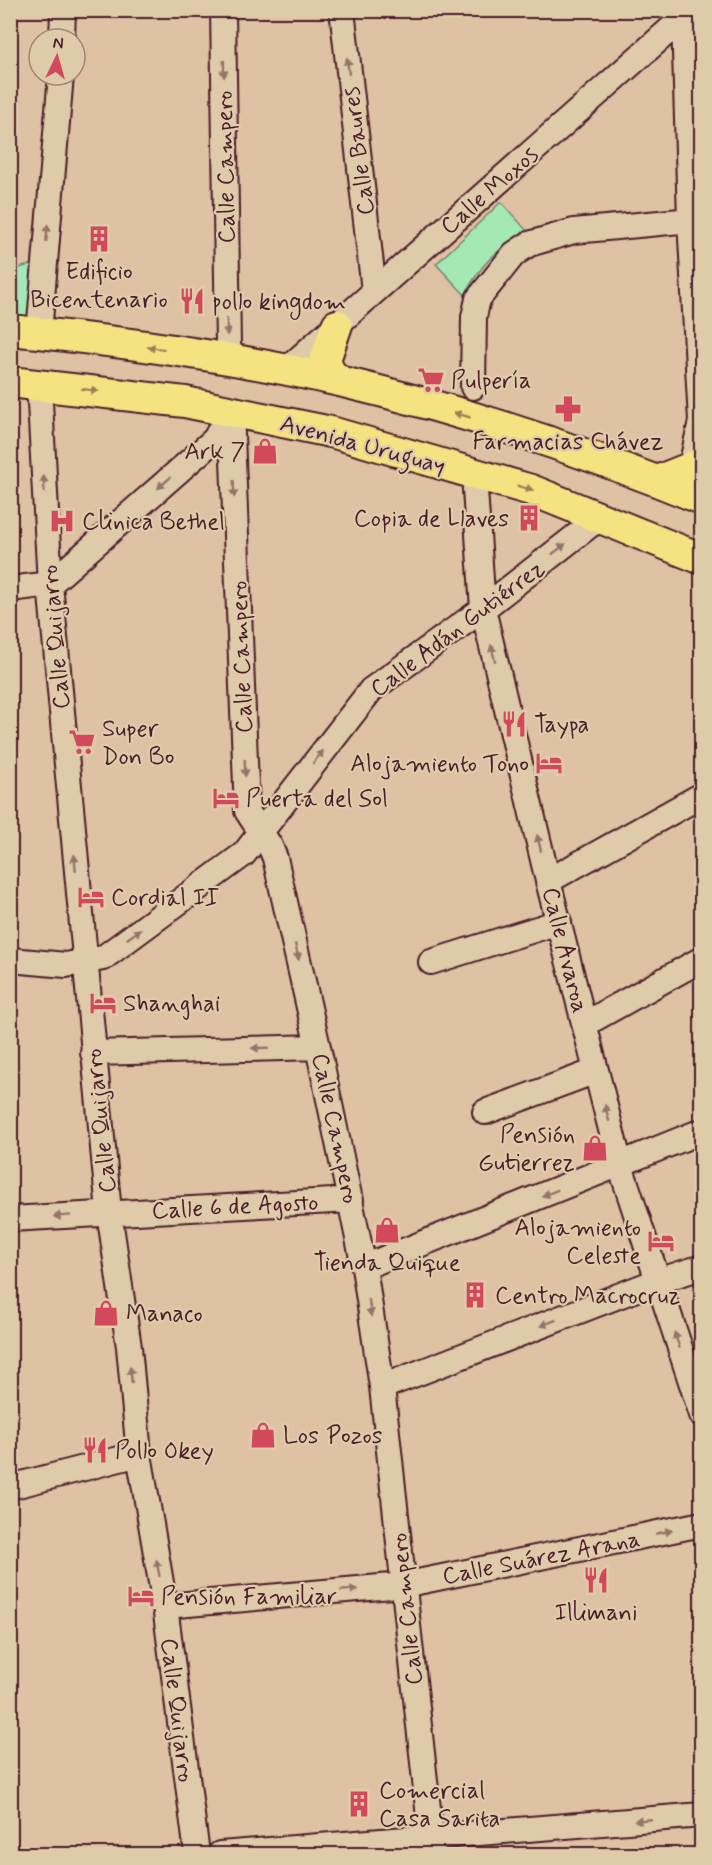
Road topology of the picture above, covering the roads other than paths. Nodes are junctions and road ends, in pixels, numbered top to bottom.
1 (63, 10) edge
2 (223, 10) edge
3 (342, 10) edge
4 (688, 14) edge
5 (62, 27) edge
6 (59, 87) edge
7 (696, 220) edge
8 (374, 291) junction
9 (337, 325) junction
10 (25, 332) edge
11 (231, 359) junction
12 (286, 370) junction
13 (340, 381) junction
14 (25, 383) edge
15 (473, 387) dead end
16 (231, 410) junction
17 (697, 465) edge
18 (474, 474) junction
19 (657, 481) junction
20 (702, 499) edge
21 (605, 518) junction
22 (702, 559) edge
23 (50, 584) junction
24 (10, 589) edge
25 (483, 609) junction
26 (702, 795) edge
27 (262, 834) junction
28 (548, 881) junction
29 (559, 922) junction
30 (702, 958) edge
31 (10, 960) edge
32 (431, 962) dead end
33 (84, 963) junction
34 (585, 1024) junction
35 (318, 1047) junction
36 (93, 1053) junction
37 (596, 1071) junction
38 (485, 1112) dead end
39 (702, 1131) edge
40 (620, 1166) junction
41 (351, 1200) junction
42 (109, 1212) junction
43 (10, 1219) edge
44 (364, 1267) junction
45 (702, 1267) edge
46 (657, 1281) junction
47 (381, 1387) junction
48 (702, 1415) edge
49 (140, 1454) junction
50 (10, 1487) edge
51 (702, 1524) edge
52 (403, 1585) junction
53 (165, 1606) junction
54 (702, 1815) edge
55 (432, 1846) edge
56 (197, 1854) edge
57 (220, 1854) edge

1 - 5 street
2 -> 11 street, Calle Campero
8 -> 3 street, Calle Baures
4 - 7 street
4 - 8 street, Calle Moxos
10 -> 6 street
7 - 15 street
7 - 17 street
8 - 9 street, Calle Moxos
9 - 12 street, Calle Moxos
9 - 13 main road
11 -> 10 main road
11 - 12 main road
11 - 16 main road
12 - 13 main road
19 -> 13 main road
14 -> 16 main road, Avenida Uruguay
23 -> 14 street, Calle Quijarro
16 - 18 main road, Avenida Uruguay
16 -> 23 street
16 -> 27 street, Calle Campero
17 - 19 main road
18 -> 21 main road, Avenida Uruguay
18 - 25 street, Calle Avaroa
19 - 20 main road
21 - 22 main road, Avenida Uruguay
25 -> 21 street, Calle Adán Gutiérrez
23 - 24 street
33 -> 23 street, Calle Quijarro
27 -> 25 street, Calle Adán Gutiérrez
28 -> 25 street, Calle Avaroa
26 - 28 street
33 -> 27 street, Calle Adán Gutiérrez
27 -> 35 street, Calle Campero
28 - 29 street, Calle Avaroa
29 - 32 street
29 - 34 street, Calle Avaroa
30 - 34 street
31 - 33 street, Calle Adán Gutiérrez
33 - 36 street, Calle Quijarro
34 - 37 street, Calle Avaroa
35 -> 36 street
35 - 41 street, Calle Campero
36 - 42 street, Calle Quijarro
37 - 38 street
40 -> 37 street, Calle Avaroa
39 - 40 street
40 -> 44 street
40 - 46 street, Calle Avaroa
41 - 42 street, Calle 6 de Agosto
41 - 44 street, Calle Campero
42 -> 43 street, Calle 6 de Agosto
49 -> 42 street, Calle Quijarro
44 -> 47 street, Calle Campero
45 - 46 street
46 -> 47 street
48 -> 46 street, Calle Avaroa
47 - 52 street, Calle Campero
49 - 50 street
53 -> 49 street, Calle Quijarro
52 -> 51 street, Calle Suárez Arana
53 -> 52 street, Calle Suárez Arana
52 - 55 street, Calle Campero
53 - 56 street, Calle Quijarro
54 -> 55 street
55 - 57 street

